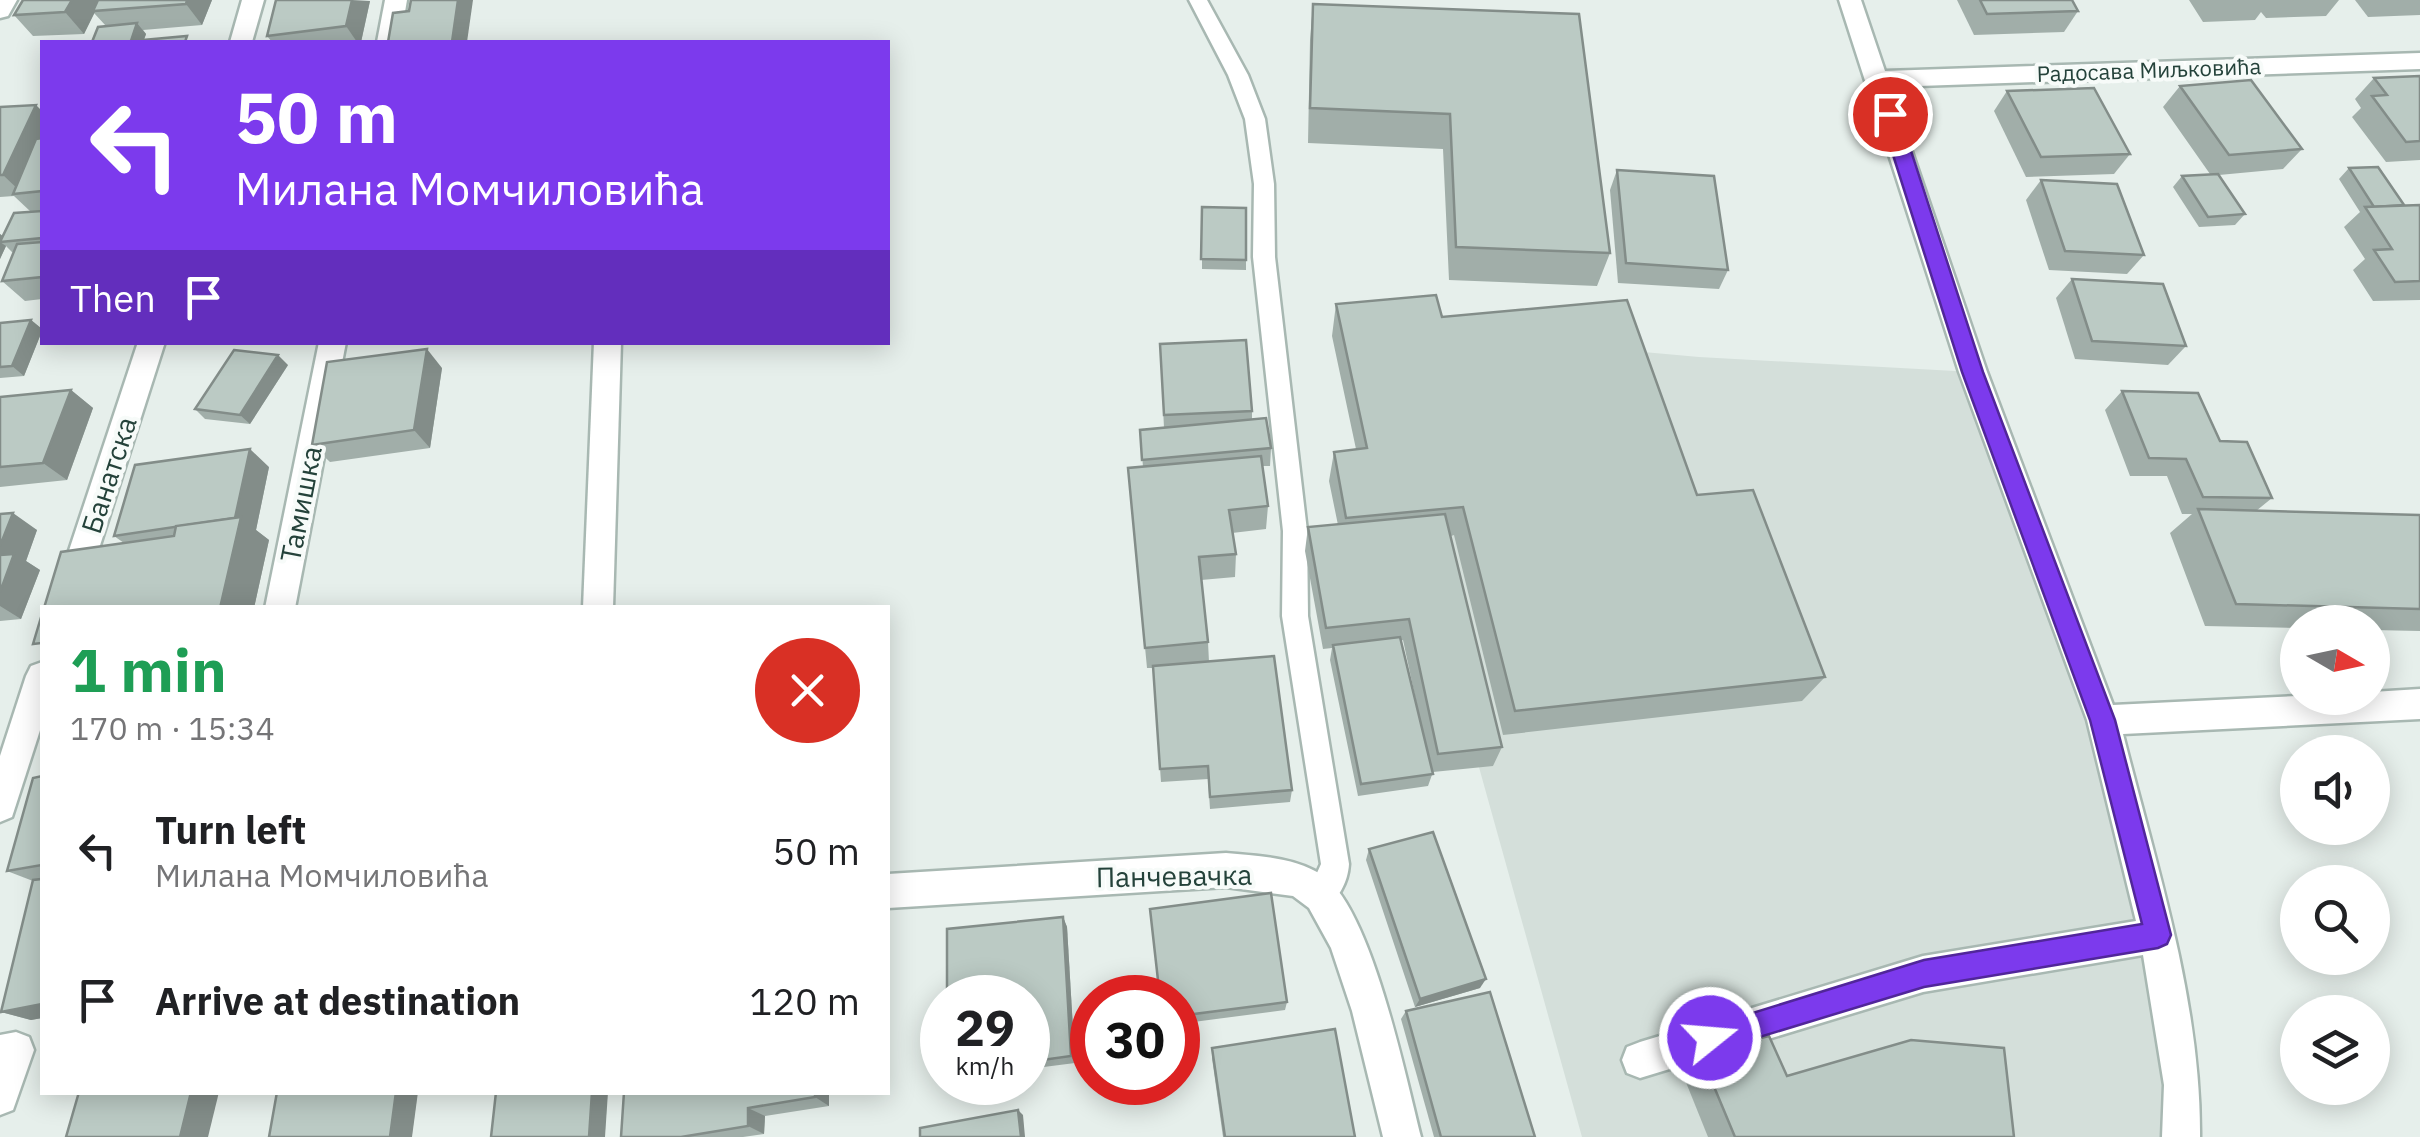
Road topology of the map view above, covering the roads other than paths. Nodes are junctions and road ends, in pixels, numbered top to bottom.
1 (6, 0) edge
2 (253, 0) edge
3 (396, 0) edge
4 (1198, 0) edge
5 (1850, 0) edge
6 (0, 11) edge
7 (241, 40) edge
8 (389, 40) edge
9 (2420, 60) edge
10 (1878, 80) junction
11 (151, 345) edge
12 (333, 345) edge
13 (608, 345) edge
14 (66, 605) edge
15 (281, 605) edge
16 (598, 605) edge
17 (40, 682) edge
18 (2420, 704) edge
19 (2102, 720) junction
20 (0, 806) edge
21 (890, 891) edge
22 (1321, 896) junction
23 (2158, 935) junction
24 (19, 1049) edge
25 (1640, 1060) dead end
26 (0, 1097) edge
27 (1402, 1137) edge
28 (2181, 1137) edge

1 - 6 street
2 - 7 street
3 - 8 street
4 - 22 lane
5 - 10 street
9 - 10 street, Радосава Миљковића
10 - 19 street
11 - 14 street, Банатска
12 - 15 street, Тамишка
13 - 16 street
17 - 20 street
18 - 19 street
19 - 23 street
21 - 22 street, Панчевачка
22 - 27 street
23 - 25 street
23 - 28 street
24 - 26 street

